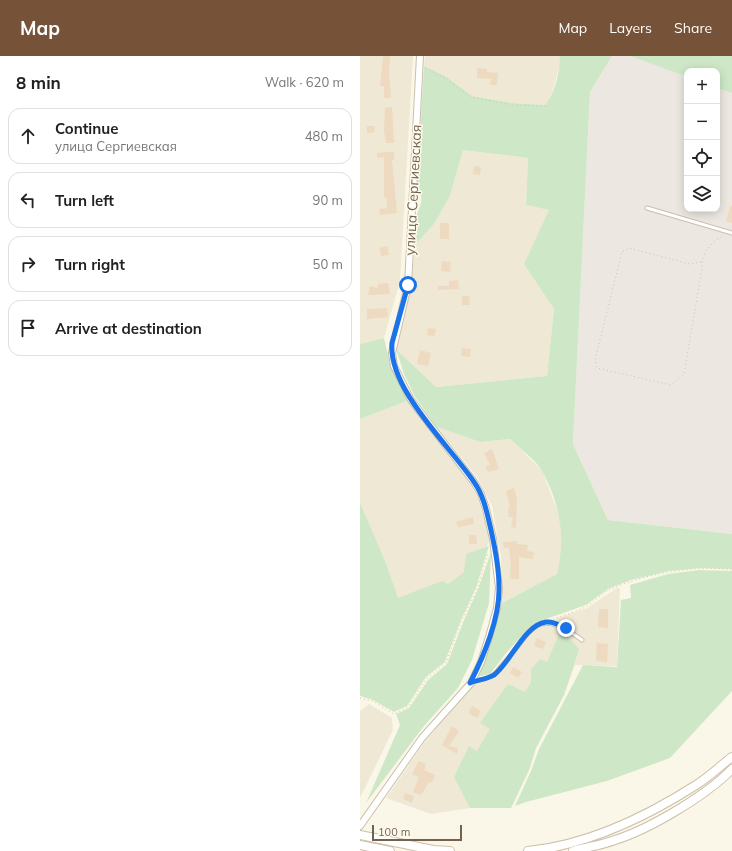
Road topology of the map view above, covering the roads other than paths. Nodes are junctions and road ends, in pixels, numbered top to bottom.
1 (420, 56) edge
2 (647, 208) dead end
3 (732, 233) edge
4 (582, 640) dead end
5 (470, 683) junction
6 (732, 757) edge
7 (732, 770) edge
8 (360, 826) edge
9 (360, 835) edge
10 (360, 845) edge
11 (390, 851) edge
12 (450, 851) edge
13 (528, 851) edge
14 (574, 851) edge

1 - 5 street, улица Сергиевская
2 - 3 lane
4 - 5 lane
5 - 8 street, улица Сергиевская
6 - 13 main road
7 - 14 main road
9 - 12 main road
10 - 11 main road

